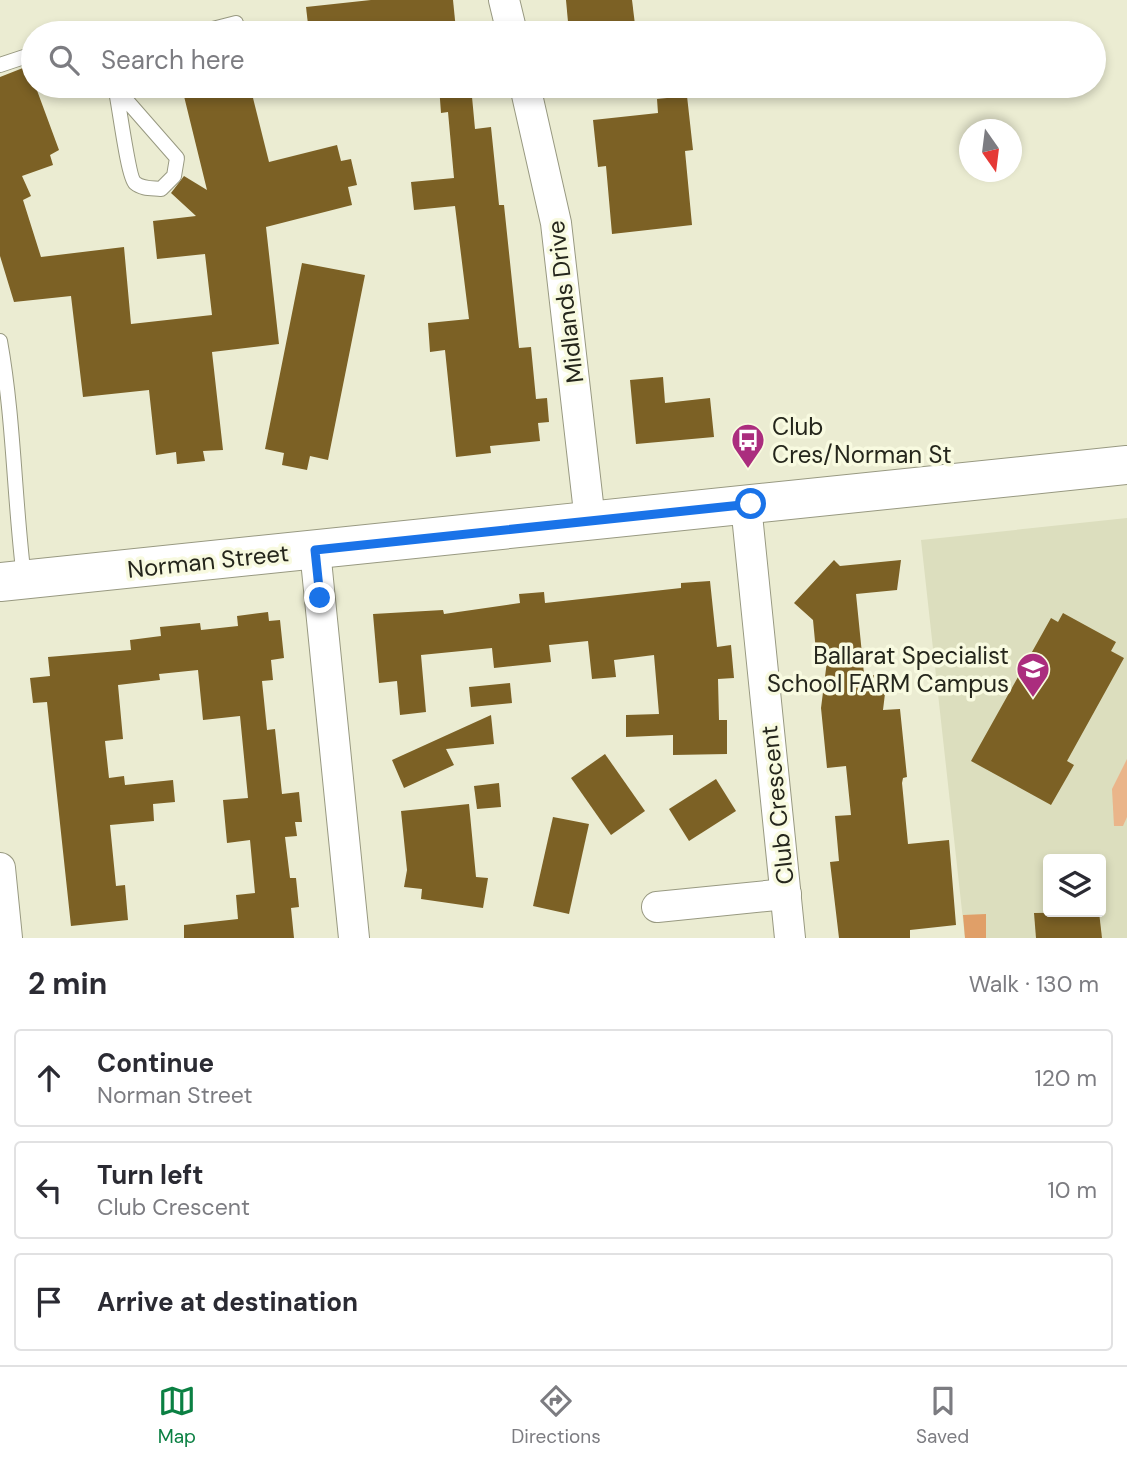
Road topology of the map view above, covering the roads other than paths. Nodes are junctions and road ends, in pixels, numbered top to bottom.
1 (504, 0) edge
2 (509, 21) edge
3 (21, 58) edge
4 (0, 65) edge
5 (118, 98) edge
6 (125, 98) edge
7 (528, 98) edge
8 (0, 341) edge
9 (1127, 465) edge
10 (746, 505) junction
11 (590, 521) junction
12 (315, 550) junction
13 (12, 580) edge
14 (0, 868) edge
15 (786, 894) junction
16 (657, 907) dead end
17 (7, 938) edge
18 (354, 938) edge
19 (790, 938) edge

1 - 2 street
3 - 4 lane
5 - 6 lane
7 - 11 street, Midlands Drive
8 - 13 lane
9 - 10 main road, Norman Street
10 - 11 main road, Norman Street
10 - 15 street, Club Crescent
11 - 12 main road, Norman Street
12 - 13 main road, Norman Street
12 - 18 street
14 - 17 street
15 - 16 street
15 - 19 street, Club Crescent

